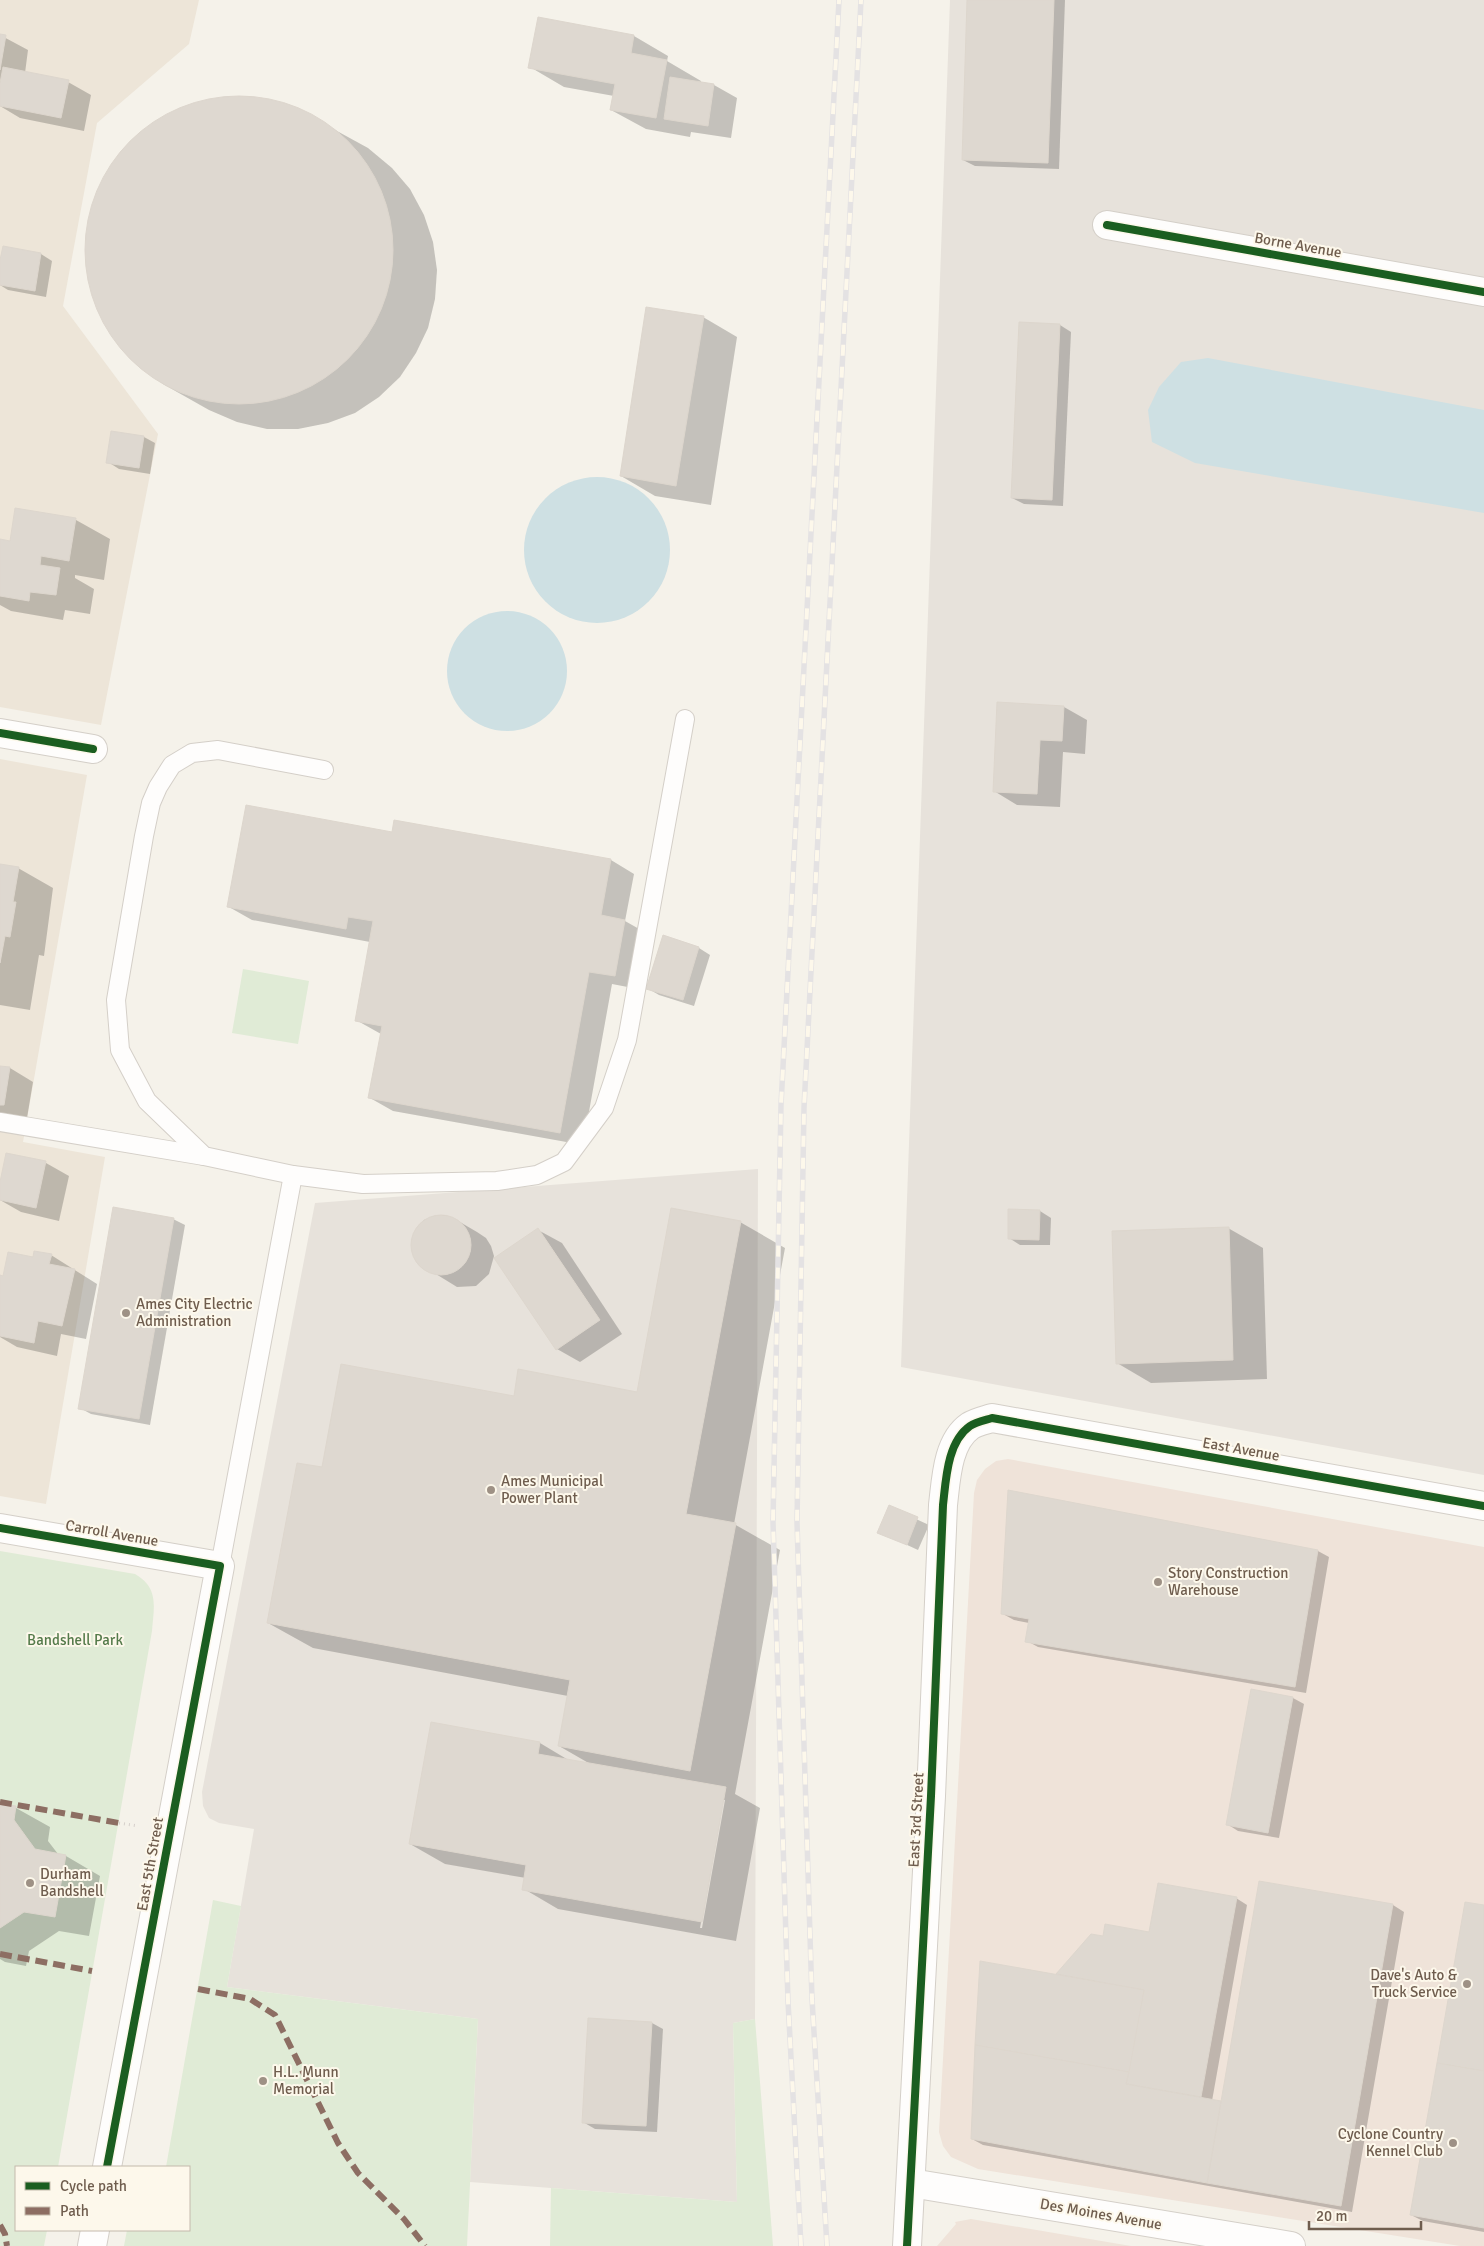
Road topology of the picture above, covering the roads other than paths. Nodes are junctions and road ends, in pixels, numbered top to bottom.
1 (1107, 226) dead end
2 (1484, 292) edge
3 (685, 719) dead end
4 (0, 733) edge
5 (92, 749) dead end
6 (324, 770) dead end
7 (0, 1122) edge
8 (204, 1156) junction
9 (294, 1175) junction
10 (992, 1418) joint
11 (1484, 1506) edge
12 (0, 1528) edge
13 (220, 1566) junction
14 (106, 2166) edge
15 (911, 2182) junction
16 (95, 2231) edge
17 (92, 2246) edge
18 (907, 2246) edge
19 (1291, 2246) edge

1 - 2 street, Borne Avenue
3 - 9 lane
4 - 5 street
6 - 8 lane
7 - 8 lane
8 - 9 lane
9 - 13 lane
10 - 11 street, East Avenue
10 - 15 street, East 3rd Street
12 - 13 street, Carroll Avenue
13 - 14 street, East 5th Street
15 - 18 street, East 3rd Street
15 - 19 street, Des Moines Avenue
16 - 17 street

